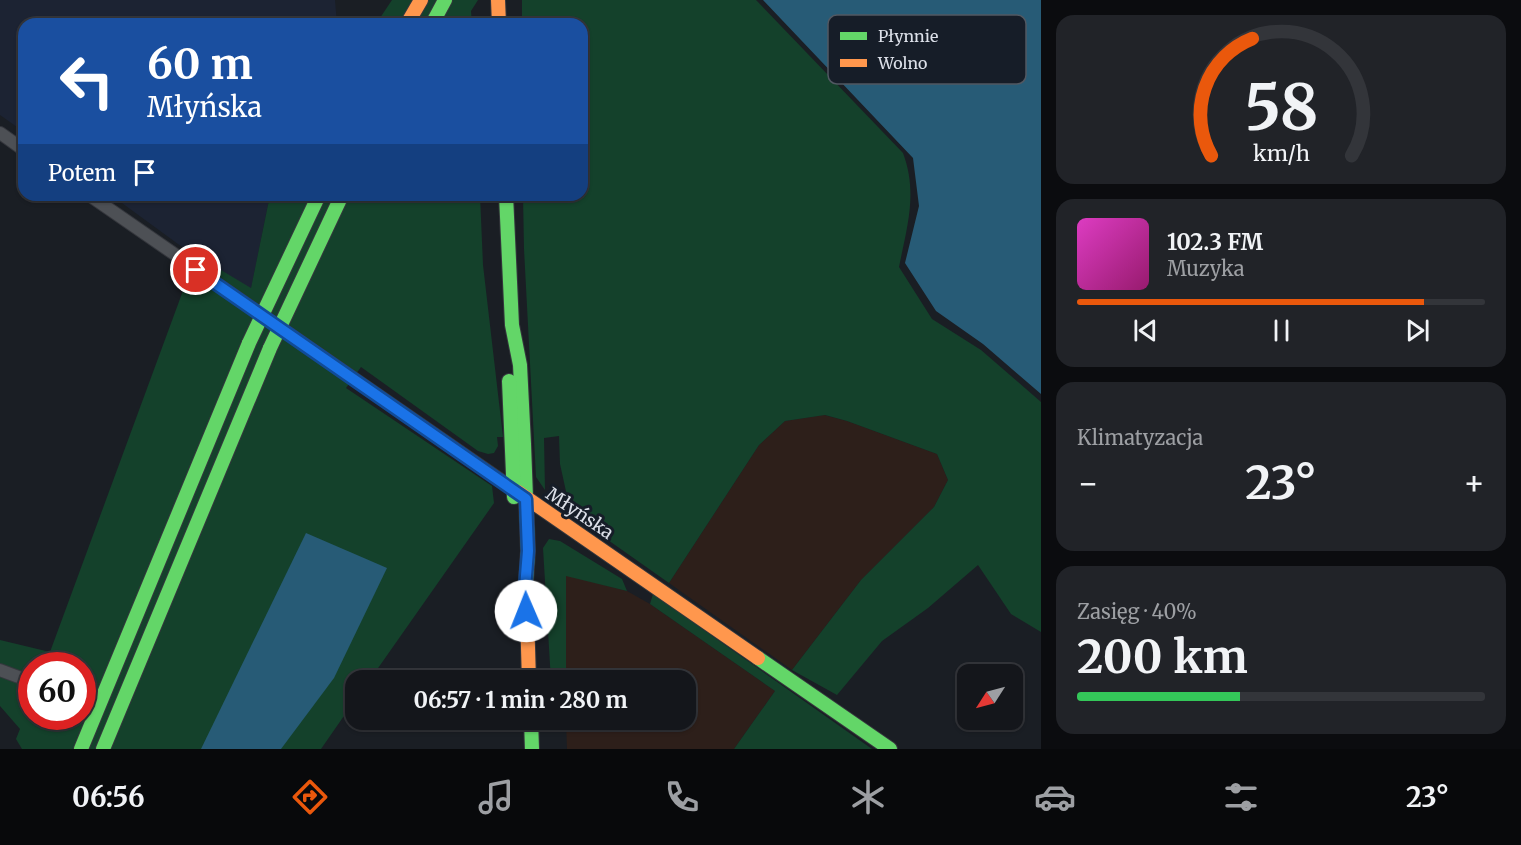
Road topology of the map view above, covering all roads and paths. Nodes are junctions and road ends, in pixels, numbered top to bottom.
1 (421, 0) edge
2 (445, 0) edge
3 (498, 0) edge
4 (410, 18) edge
5 (435, 18) edge
6 (499, 18) edge
7 (0, 134) edge
8 (18, 146) edge
9 (98, 201) edge
10 (316, 201) edge
11 (339, 201) edge
12 (506, 201) edge
13 (512, 325) junction
14 (514, 489) junction
15 (526, 499) junction
16 (525, 588) junction
17 (0, 670) edge
18 (529, 670) edge
19 (18, 677) edge
20 (531, 730) edge
21 (81, 749) edge
22 (103, 749) edge
23 (532, 749) edge
24 (890, 749) edge

1 - 4 main road
2 - 5 main road
3 - 6 main road
7 - 8 street
9 - 14 street, Młyńska
10 - 21 main road, bridge
11 - 22 main road, bridge
12 - 13 main road
13 - 14 main road
13 - 15 main road
14 - 15 main road, Młyńska
14 - 16 main road
15 - 16 main road
15 - 24 main road, Młyńska
16 - 18 main road
17 - 19 street
20 - 23 main road

